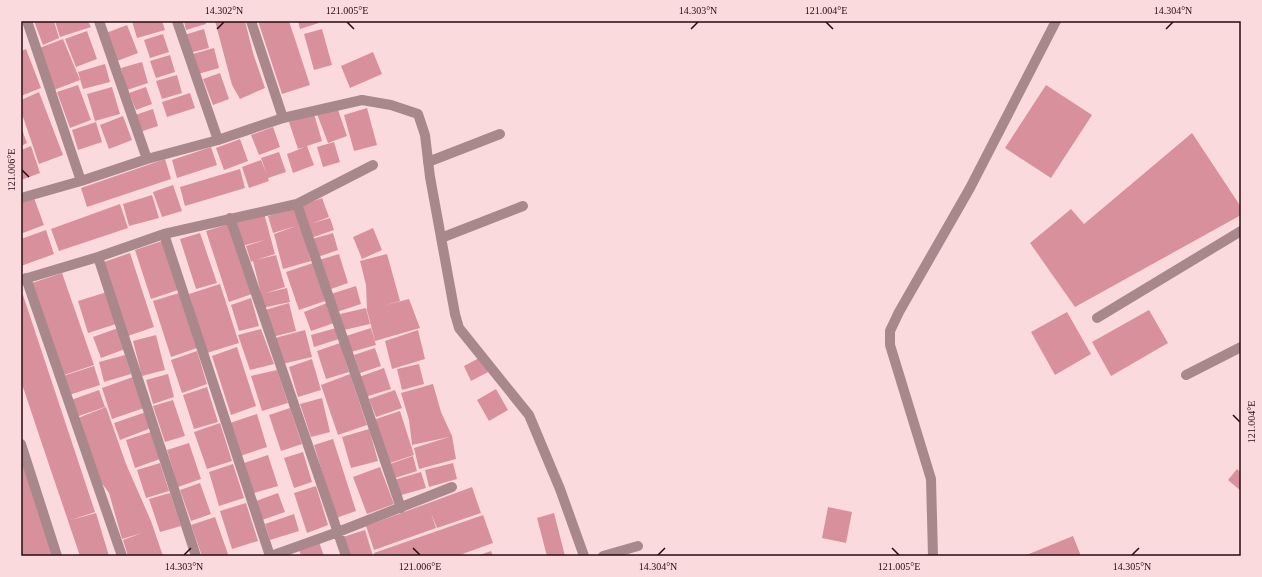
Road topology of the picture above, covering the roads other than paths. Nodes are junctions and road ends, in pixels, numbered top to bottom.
1 (27, 21) edge
2 (99, 21) edge
3 (177, 21) edge
4 (251, 21) edge
5 (1056, 21) edge
6 (283, 118) junction
7 (500, 134) dead end
8 (218, 140) junction
9 (148, 159) junction
10 (428, 162) junction
11 (373, 165) dead end
12 (81, 181) junction
13 (21, 198) edge
14 (297, 204) junction
15 (522, 206) dead end
16 (230, 218) junction
17 (1241, 231) edge
18 (164, 234) junction
19 (441, 238) junction
20 (98, 257) junction
21 (24, 279) edge
22 (1097, 318) dead end
23 (1241, 347) edge
24 (1186, 375) dead end
25 (21, 444) edge
26 (452, 488) dead end
27 (401, 508) junction
28 (338, 532) junction
29 (638, 546) dead end
30 (57, 556) edge
31 (122, 556) edge
32 (196, 556) edge
33 (271, 556) edge
34 (346, 556) edge
35 (584, 556) edge
36 (603, 556) edge
37 (933, 556) edge

1 - 12 street
2 - 9 street
3 - 8 street
4 - 6 street
5 - 37 street
6 - 8 street
6 - 10 street
7 - 10 street
8 - 9 street
9 - 12 street
10 - 19 street
11 - 14 street
12 - 13 street
14 - 16 street
14 - 27 street
15 - 19 street
16 - 18 street
16 - 28 street
17 - 22 street
18 - 20 street
18 - 33 street
19 - 35 street
20 - 21 street
20 - 32 street
21 - 31 street
23 - 24 street
25 - 30 street
26 - 27 street
27 - 28 street
28 - 33 street
28 - 34 street
29 - 36 street

